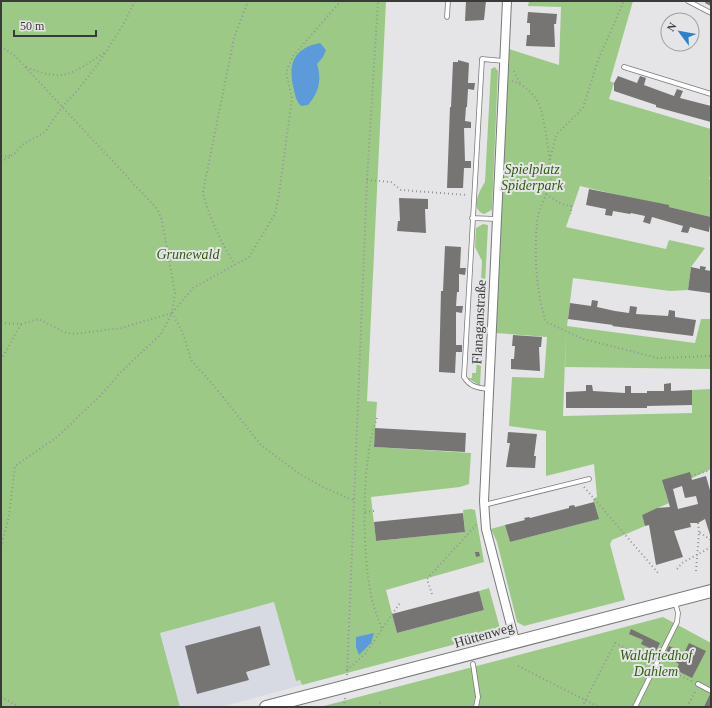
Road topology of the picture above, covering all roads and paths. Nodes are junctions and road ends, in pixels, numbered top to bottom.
1 (135, 1) edge
2 (248, 1) edge
3 (341, 1) edge
4 (378, 1) edge
5 (448, 1) edge
6 (507, 1) edge
7 (624, 1) edge
8 (688, 1) edge
9 (711, 13) edge
10 (447, 17) dead end
11 (1, 46) edge
12 (105, 52) junction
13 (504, 61) junction
14 (25, 67) junction
15 (624, 67) dead end
16 (513, 69) dead end
17 (503, 80) junction
18 (521, 84) junction
19 (711, 94) edge
20 (62, 107) junction
21 (14, 154) junction
22 (1, 157) edge
23 (1, 162) edge
24 (549, 163) junction
25 (367, 180) junction
26 (546, 194) junction
27 (473, 195) junction
28 (571, 214) dead end
29 (472, 218) junction
30 (497, 219) junction
31 (235, 265) junction
32 (172, 314) junction
33 (1, 323) edge
34 (21, 324) junction
35 (711, 356) edge
36 (1, 360) edge
37 (489, 388) junction
38 (377, 418) dead end
39 (711, 470) edge
40 (691, 476) dead end
41 (589, 479) dead end
42 (579, 481) junction
43 (355, 501) junction
44 (484, 505) junction
45 (374, 511) dead end
46 (366, 512) junction
47 (479, 522) dead end
48 (698, 523) dead end
49 (699, 532) junction
50 (711, 540) edge
51 (1, 547) edge
52 (711, 547) edge
53 (697, 554) junction
54 (677, 569) dead end
55 (696, 571) dead end
56 (659, 574) dead end
57 (711, 591) edge
58 (432, 594) dead end
59 (674, 601) junction
60 (400, 602) dead end
61 (382, 630) junction
62 (515, 641) junction
63 (473, 664) dead end
64 (518, 666) dead end
65 (347, 670) junction
66 (596, 680) dead end
67 (698, 684) dead end
68 (346, 686) junction
69 (711, 691) edge
70 (1, 697) edge
71 (345, 698) dead end
72 (381, 700) dead end
73 (586, 700) junction
74 (20, 707) edge
75 (266, 707) edge
76 (344, 707) edge
77 (378, 707) edge
78 (476, 707) edge
79 (582, 707) edge
80 (599, 707) edge
81 (635, 707) edge

1 - 12 path
2 - 31 path
3 - 31 path
4 - 25 path
5 - 10 lane
6 - 13 street, Flanaganstraße
7 - 24 path
8 - 9 lane
11 - 14 path
12 - 14 path
12 - 20 path
13 - 17 street, Flanaganstraße
13 - 27 lane
14 - 20 path
15 - 19 lane
16 - 18 path
17 - 18 path
17 - 30 street, Flanaganstraße
18 - 24 path
20 - 21 path
20 - 32 path
21 - 22 path
21 - 23 path
24 - 26 path
25 - 27 path
25 - 43 path
26 - 28 path
26 - 35 path
27 - 29 lane
29 - 30 lane
29 - 37 lane
30 - 37 street, Flanaganstraße
31 - 32 path
32 - 34 path
32 - 43 path
32 - 51 path
33 - 34 path
34 - 36 path
37 - 44 street, Flanaganstraße
38 - 46 path
39 - 40 path
41 - 42 lane
42 - 44 lane
42 - 56 path
43 - 65 path
44 - 62 street, Flanaganstraße
45 - 46 path
46 - 61 path
47 - 58 path
48 - 49 path
49 - 50 path
49 - 53 path
52 - 53 path
53 - 54 path
53 - 55 path
57 - 59 main road, Hüttenweg
59 - 62 main road, Hüttenweg
59 - 81 lane
60 - 61 path
61 - 65 path
62 - 68 main road, Hüttenweg
63 - 78 lane
64 - 73 path
65 - 68 path
66 - 73 path
67 - 69 lane
68 - 75 main road, Hüttenweg
70 - 74 path
71 - 76 path
72 - 77 path
73 - 79 path
73 - 80 path

